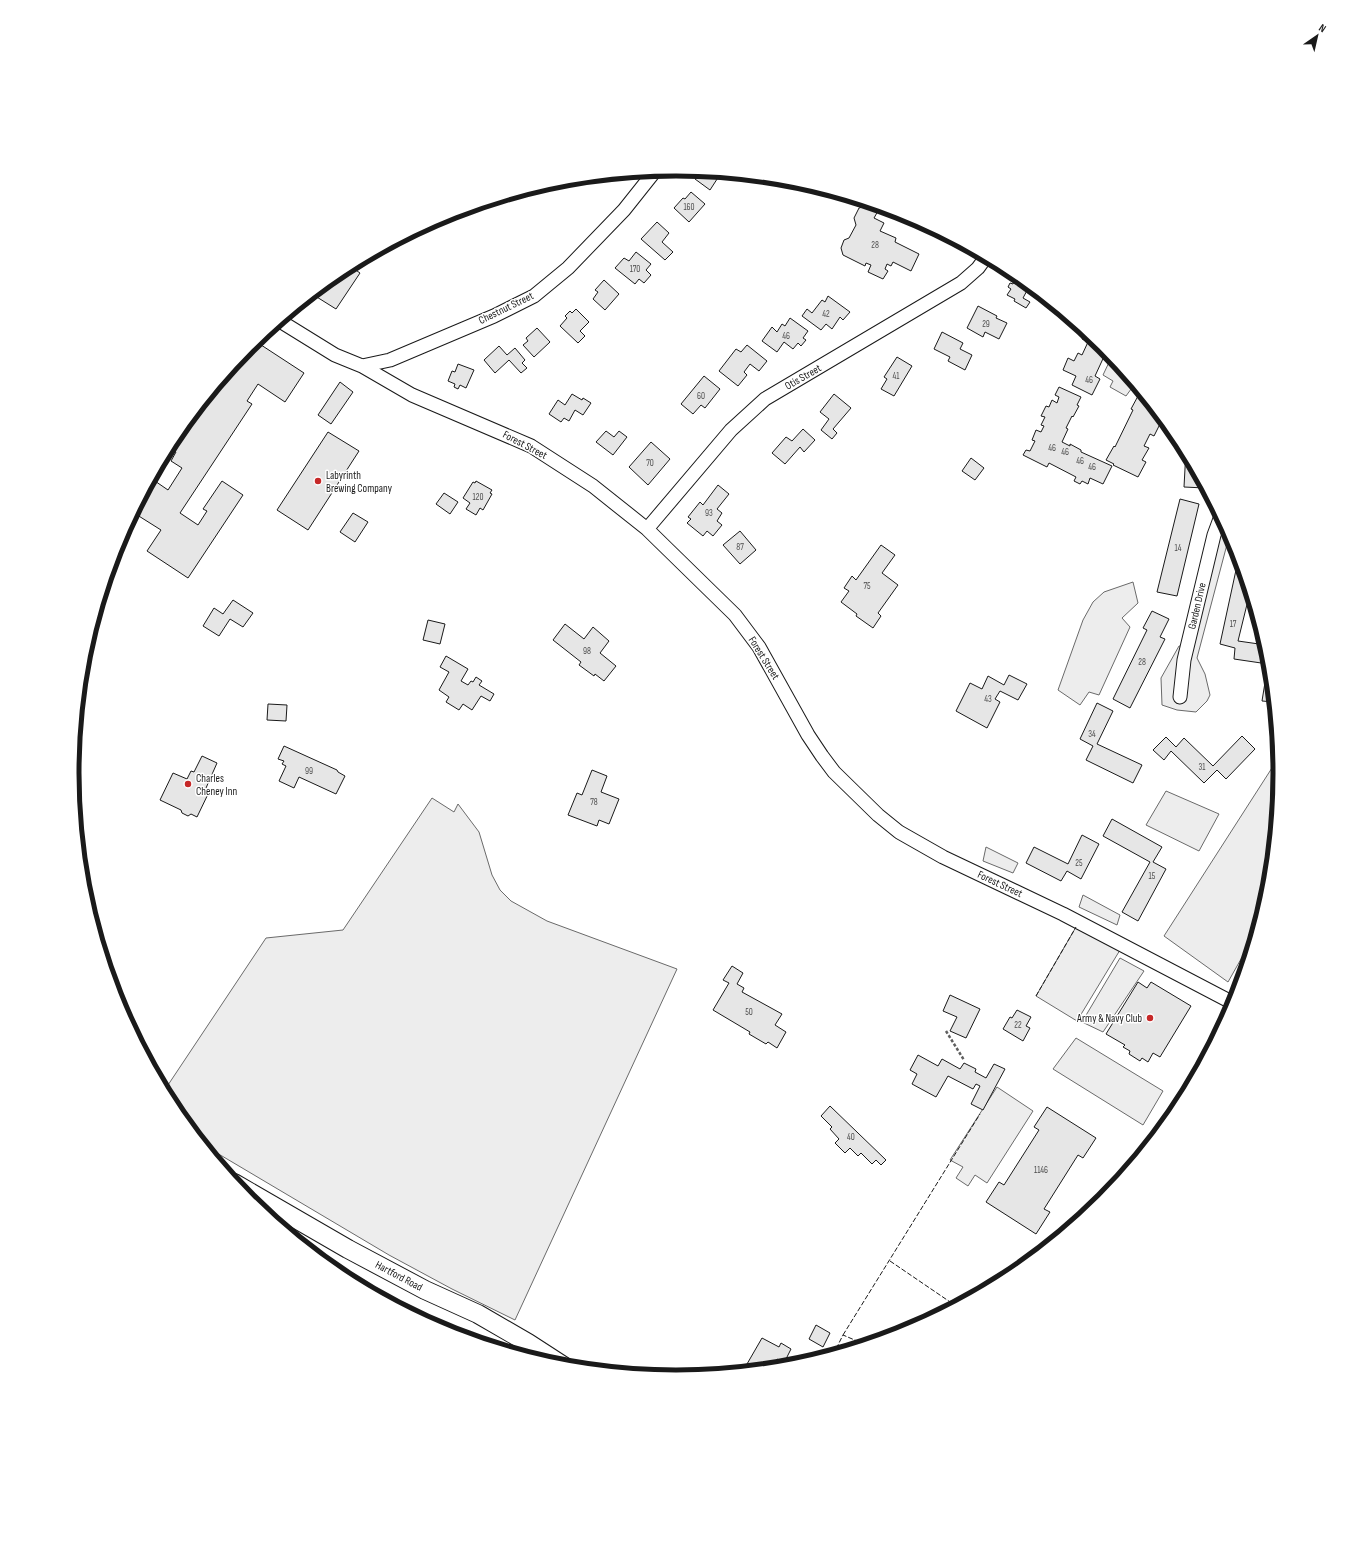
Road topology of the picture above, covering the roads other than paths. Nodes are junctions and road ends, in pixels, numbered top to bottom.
1 (651, 177) edge
2 (983, 261) edge
3 (284, 323) edge
4 (362, 366) junction
5 (1219, 523) edge
6 (647, 529) junction
7 (1180, 697) dead end
8 (1229, 1001) edge
9 (251, 1193) edge
10 (551, 1358) edge

1 - 4 street, Chestnut Street
2 - 6 street, Otis Street
3 - 4 street, Forest Street
4 - 6 street, Forest Street
5 - 7 street, Garden Drive
6 - 8 street, Forest Street
9 - 10 main road, Hartford Road

